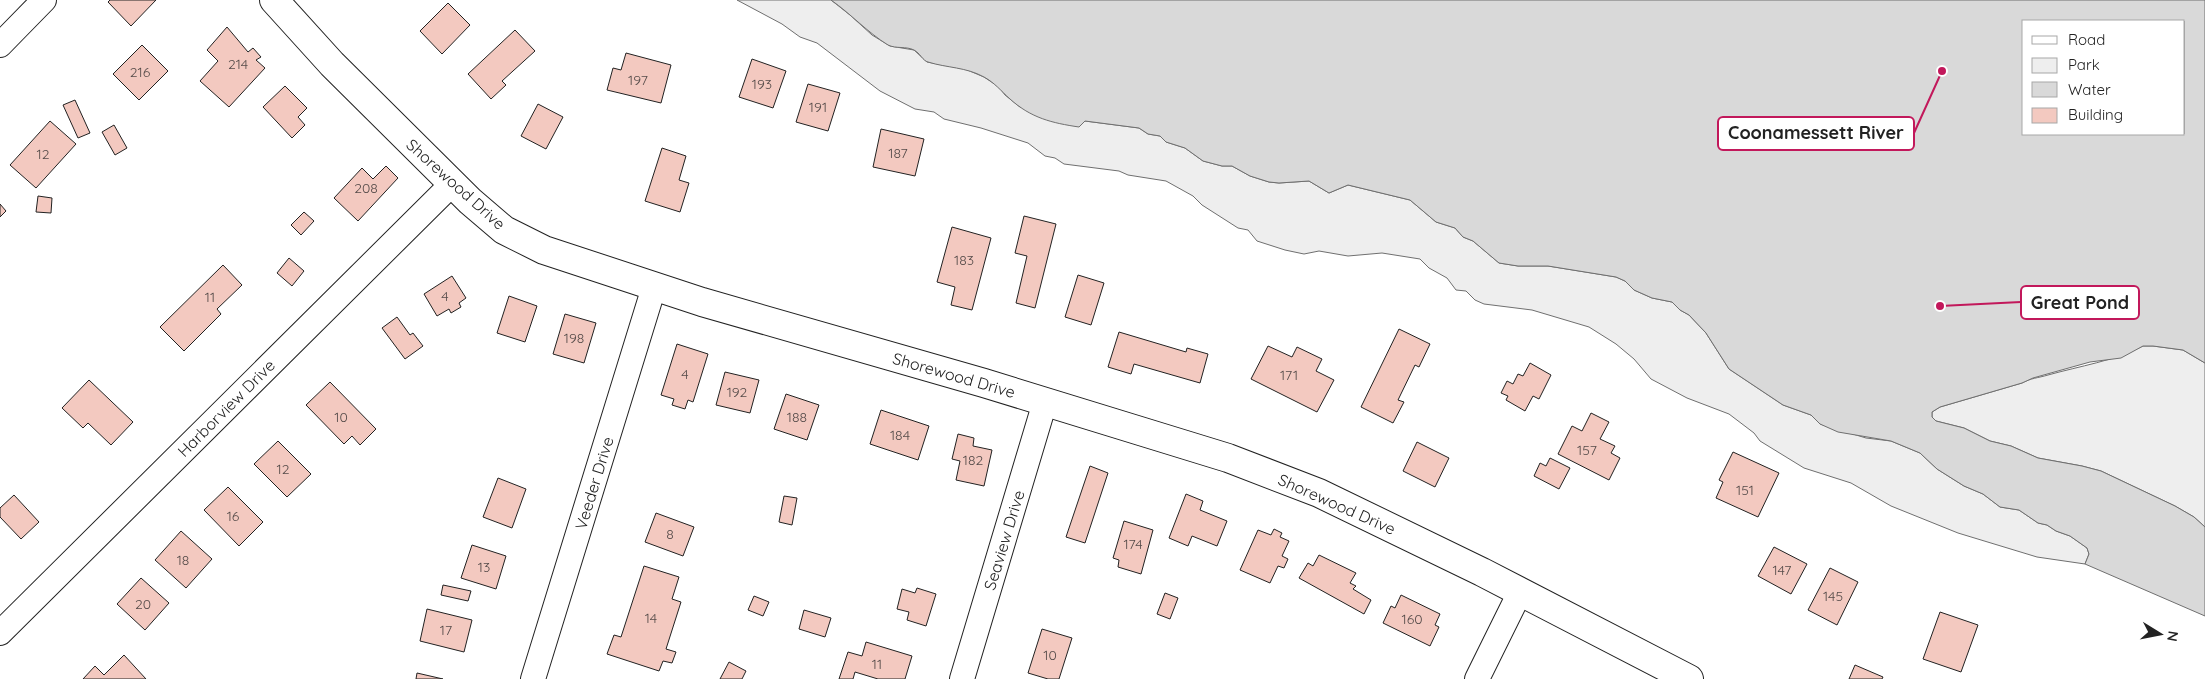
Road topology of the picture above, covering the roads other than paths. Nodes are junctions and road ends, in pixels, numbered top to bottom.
1 (44, 0) edge
2 (274, 0) edge
3 (0, 45) edge
4 (452, 184) junction
5 (654, 287) junction
6 (1045, 402) junction
7 (1520, 592) junction
8 (0, 633) edge
9 (533, 679) edge
10 (962, 679) edge
11 (1476, 679) edge
12 (1690, 679) edge

1 - 3 street
2 - 4 street, Shorewood Drive
4 - 5 street, Shorewood Drive
4 - 8 street, Harborview Drive
5 - 6 street, Shorewood Drive
5 - 9 street, Veeder Drive
6 - 7 street, Shorewood Drive
6 - 10 street, Seaview Drive
7 - 11 street
7 - 12 street, Shorewood Drive

